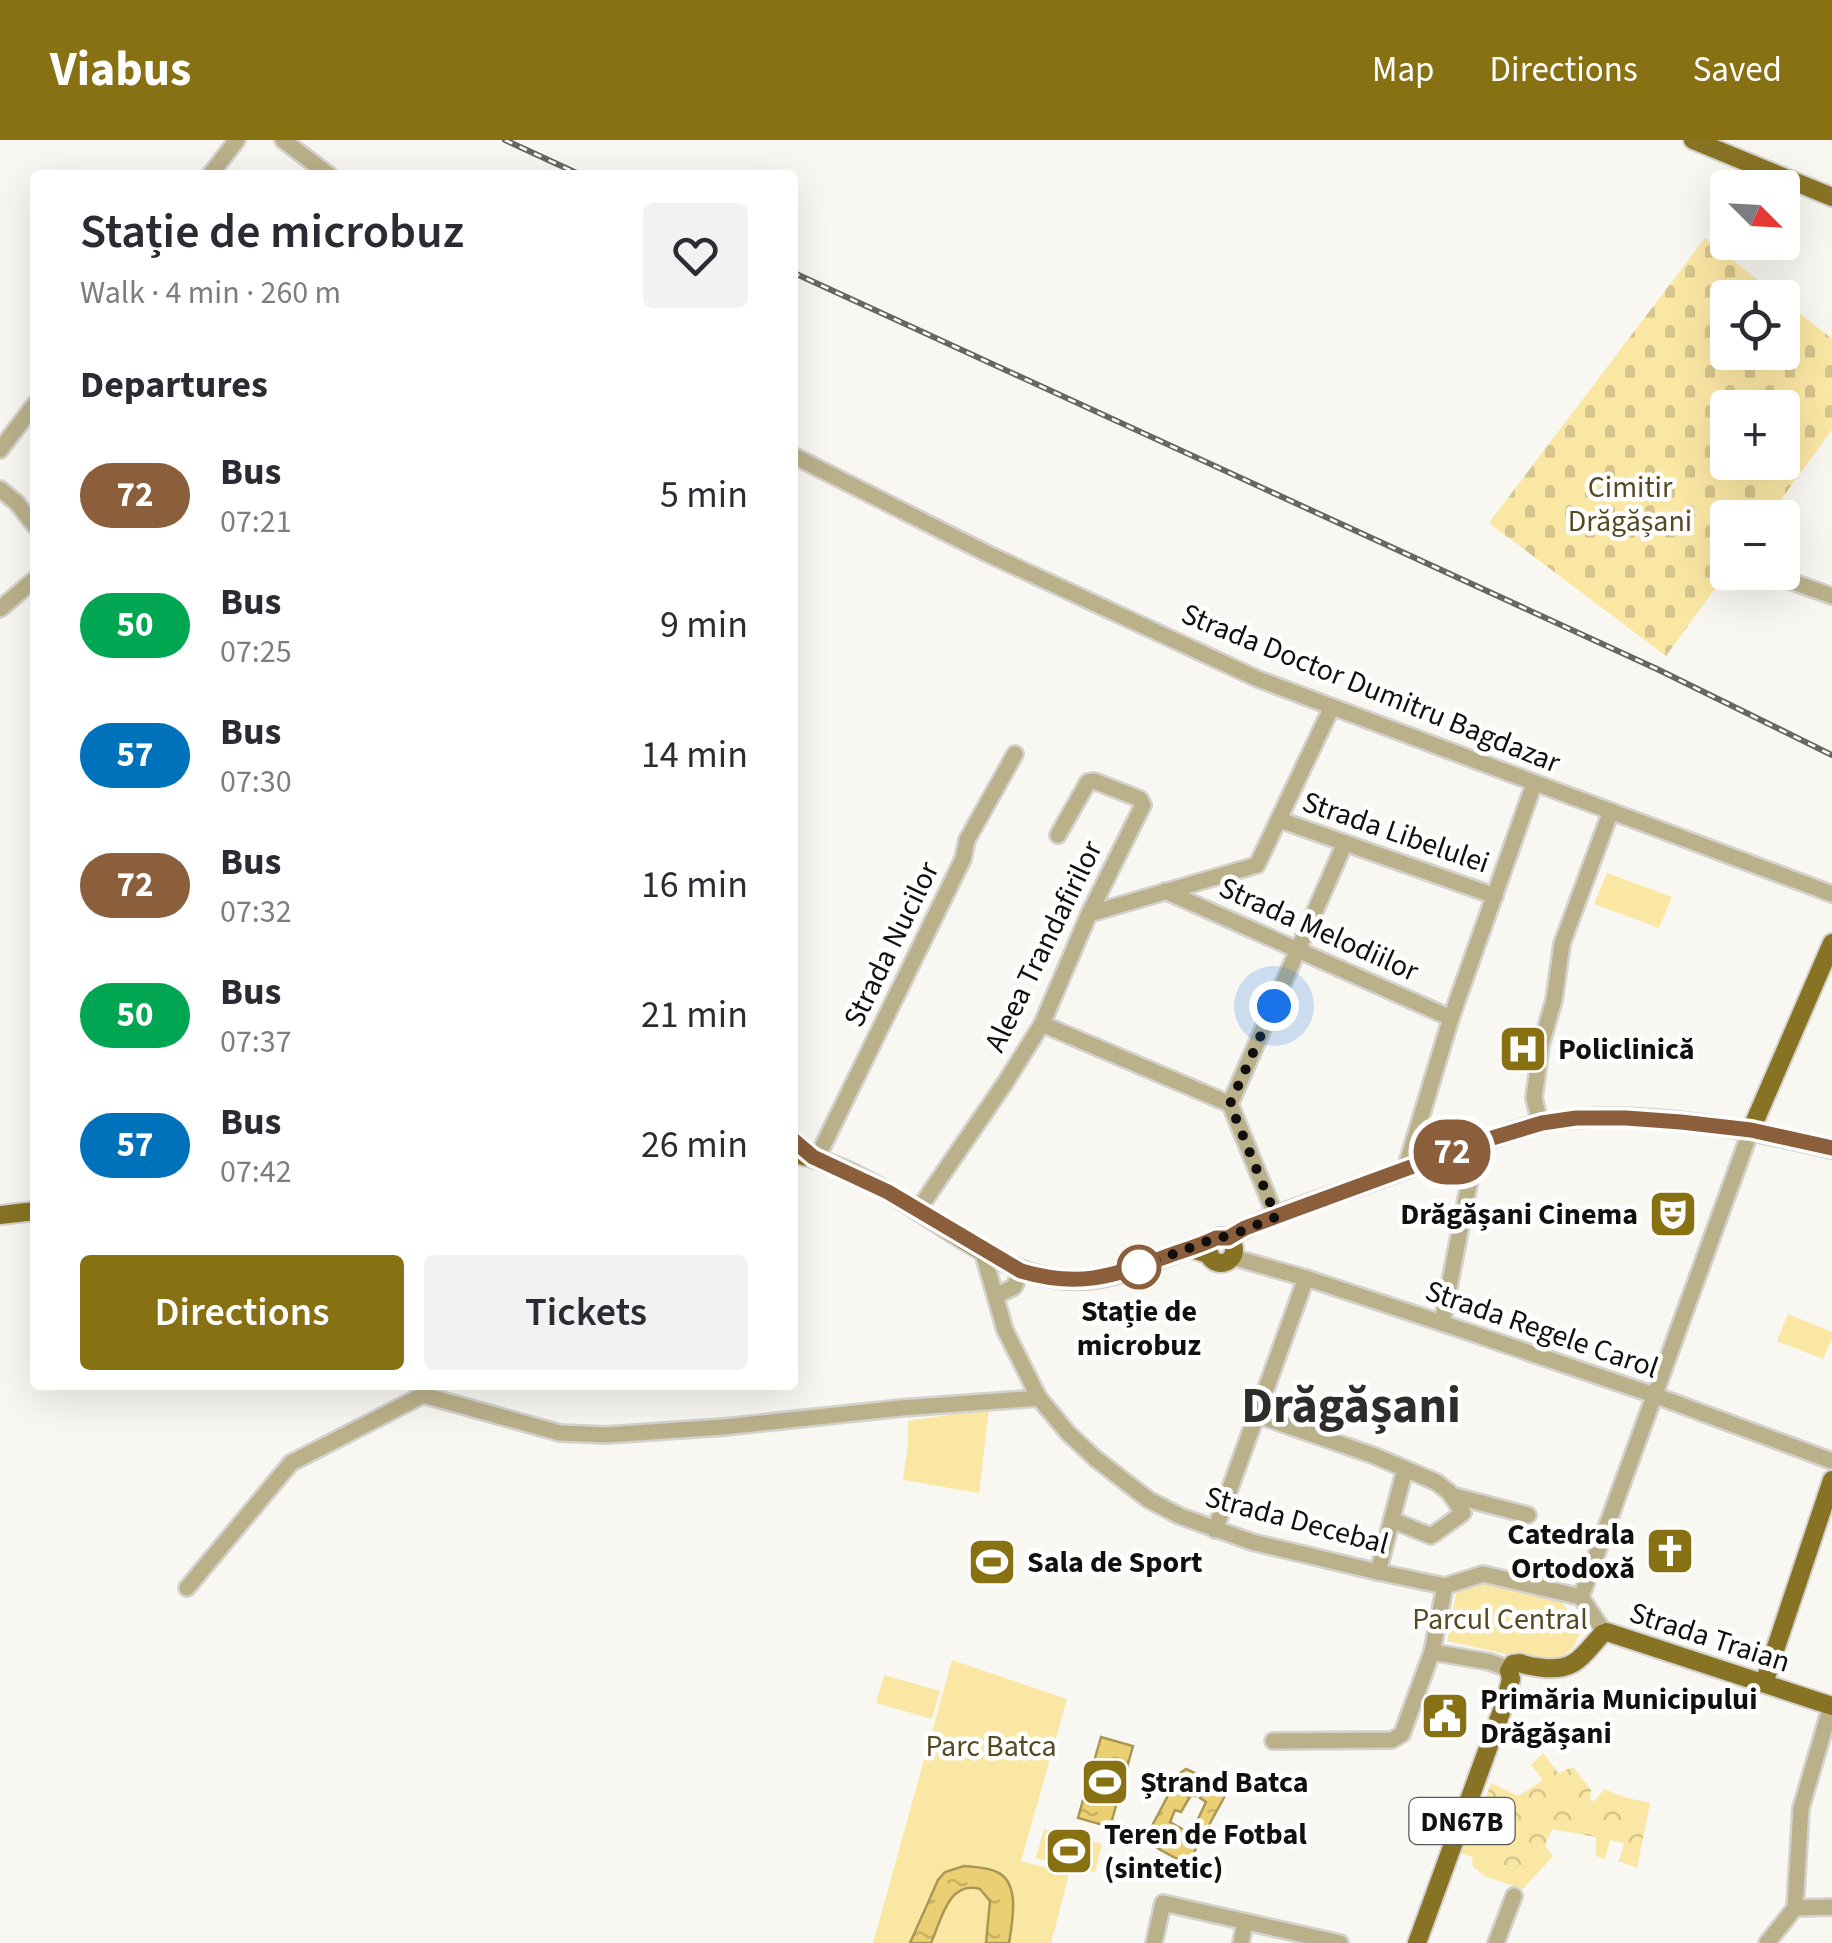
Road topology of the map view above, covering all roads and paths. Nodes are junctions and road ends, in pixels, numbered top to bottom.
1 (283, 140) edge
2 (1694, 140) edge
3 (233, 141) edge
4 (213, 170) edge
5 (322, 170) edge
6 (1832, 197) edge
7 (30, 411) edge
8 (0, 450) edge
9 (798, 458) edge
10 (0, 489) edge
11 (30, 520) edge
12 (30, 583) edge
13 (1800, 585) edge
14 (1832, 596) edge
15 (0, 609) edge
16 (1332, 707) junction
17 (1015, 754) dead end
18 (1534, 784) junction
19 (1611, 811) junction
20 (1280, 820) junction
21 (1058, 836) dead end
22 (1345, 843) junction
23 (1165, 891) junction
24 (1832, 894) edge
25 (1495, 896) junction
26 (1090, 914) junction
27 (1832, 943) edge
28 (1299, 951) junction
29 (1450, 1018) junction
30 (1042, 1024) junction
31 (1230, 1104) junction
32 (1540, 1123) junction
33 (1751, 1130) junction
34 (1477, 1143) junction
35 (798, 1144) edge
36 (1832, 1148) edge
37 (798, 1155) edge
38 (815, 1158) junction
39 (1405, 1170) junction
40 (918, 1210) junction
41 (30, 1211) edge
42 (0, 1214) edge
43 (1276, 1217) junction
44 (1220, 1248) junction
45 (982, 1250) junction
46 (1021, 1271) junction
47 (1306, 1278) junction
48 (995, 1296) junction
49 (1442, 1323) junction
50 (1654, 1396) junction
51 (1039, 1398) junction
52 (1257, 1415) junction
53 (1832, 1461) edge
54 (1406, 1469) junction
55 (1832, 1480) edge
56 (1451, 1494) junction
57 (1528, 1515) dead end
58 (1392, 1520) junction
59 (1216, 1530) junction
60 (1378, 1572) junction
61 (1444, 1586) junction
62 (186, 1588) dead end
63 (1581, 1597) junction
64 (1604, 1632) junction
65 (1432, 1652) junction
66 (1518, 1675) junction
67 (1764, 1683) junction
68 (1832, 1706) edge
69 (1273, 1741) dead end
70 (1514, 1896) dead end
71 (1832, 1907) edge
72 (1795, 1908) junction
73 (1245, 1922) junction
74 (1298, 1939) edge
75 (1154, 1943) edge
76 (1241, 1943) edge
77 (1340, 1943) edge
78 (1417, 1943) edge
79 (1496, 1943) edge
80 (1767, 1943) edge

1 - 5 street
2 - 6 main road
3 - 4 street
7 - 8 street
9 - 16 street, Strada Doctor Dumitru Bagdazar
10 - 11 street
12 - 15 street
13 - 14 street
16 - 18 street, Strada Doctor Dumitru Bagdazar
16 - 20 street
17 - 38 street, Strada Nucilor
18 - 19 street, Strada Doctor Dumitru Bagdazar
18 - 25 street
19 - 24 street, Strada Doctor Dumitru Bagdazar
19 - 32 street
20 - 22 street, Strada Libelulei
20 - 23 street
21 - 26 street, Aleea Trandafirilor
22 - 25 street, Strada Libelulei
22 - 28 street
23 - 26 street
23 - 28 street, Strada Melodiilor
25 - 29 street
26 - 30 street, Aleea Trandafirilor
27 - 33 main road
28 - 29 street, Strada Melodiilor
28 - 31 street
29 - 39 street
30 - 31 street
30 - 40 street, Aleea Trandafirilor
31 - 43 street
32 - 33 main road
32 - 34 main road
33 - 36 main road
33 - 50 street
34 - 39 main road
34 - 49 street
35 - 38 main road
37 - 38 main road
38 - 40 main road
39 - 43 main road
40 - 45 main road
41 - 42 main road
43 - 44 main road
44 - 46 main road
44 - 47 street, Strada Regele Carol
45 - 46 main road
45 - 48 street, Strada Decebal
46 - 48 street
47 - 49 street, Strada Regele Carol
47 - 52 street
48 - 51 street, Strada Decebal
49 - 50 street, Strada Regele Carol
50 - 53 street, Strada Regele Carol
50 - 63 street
51 - 59 street, Strada Decebal
51 - 62 street
52 - 54 street
52 - 59 street
54 - 56 street
54 - 58 street
55 - 67 main road
56 - 57 street
56 - 58 street
58 - 60 street
59 - 60 street, Strada Decebal
60 - 61 street, Strada Decebal
61 - 63 street
61 - 65 street
63 - 64 street
64 - 66 main road, Strada Traian
64 - 67 main road, Strada Traian
65 - 66 street
65 - 69 street
66 - 78 main road, DN67B
67 - 68 main road, Strada Traian
68 - 72 street
70 - 79 street
71 - 72 street
72 - 80 street
73 - 74 street
73 - 75 street
73 - 76 street
74 - 77 street

